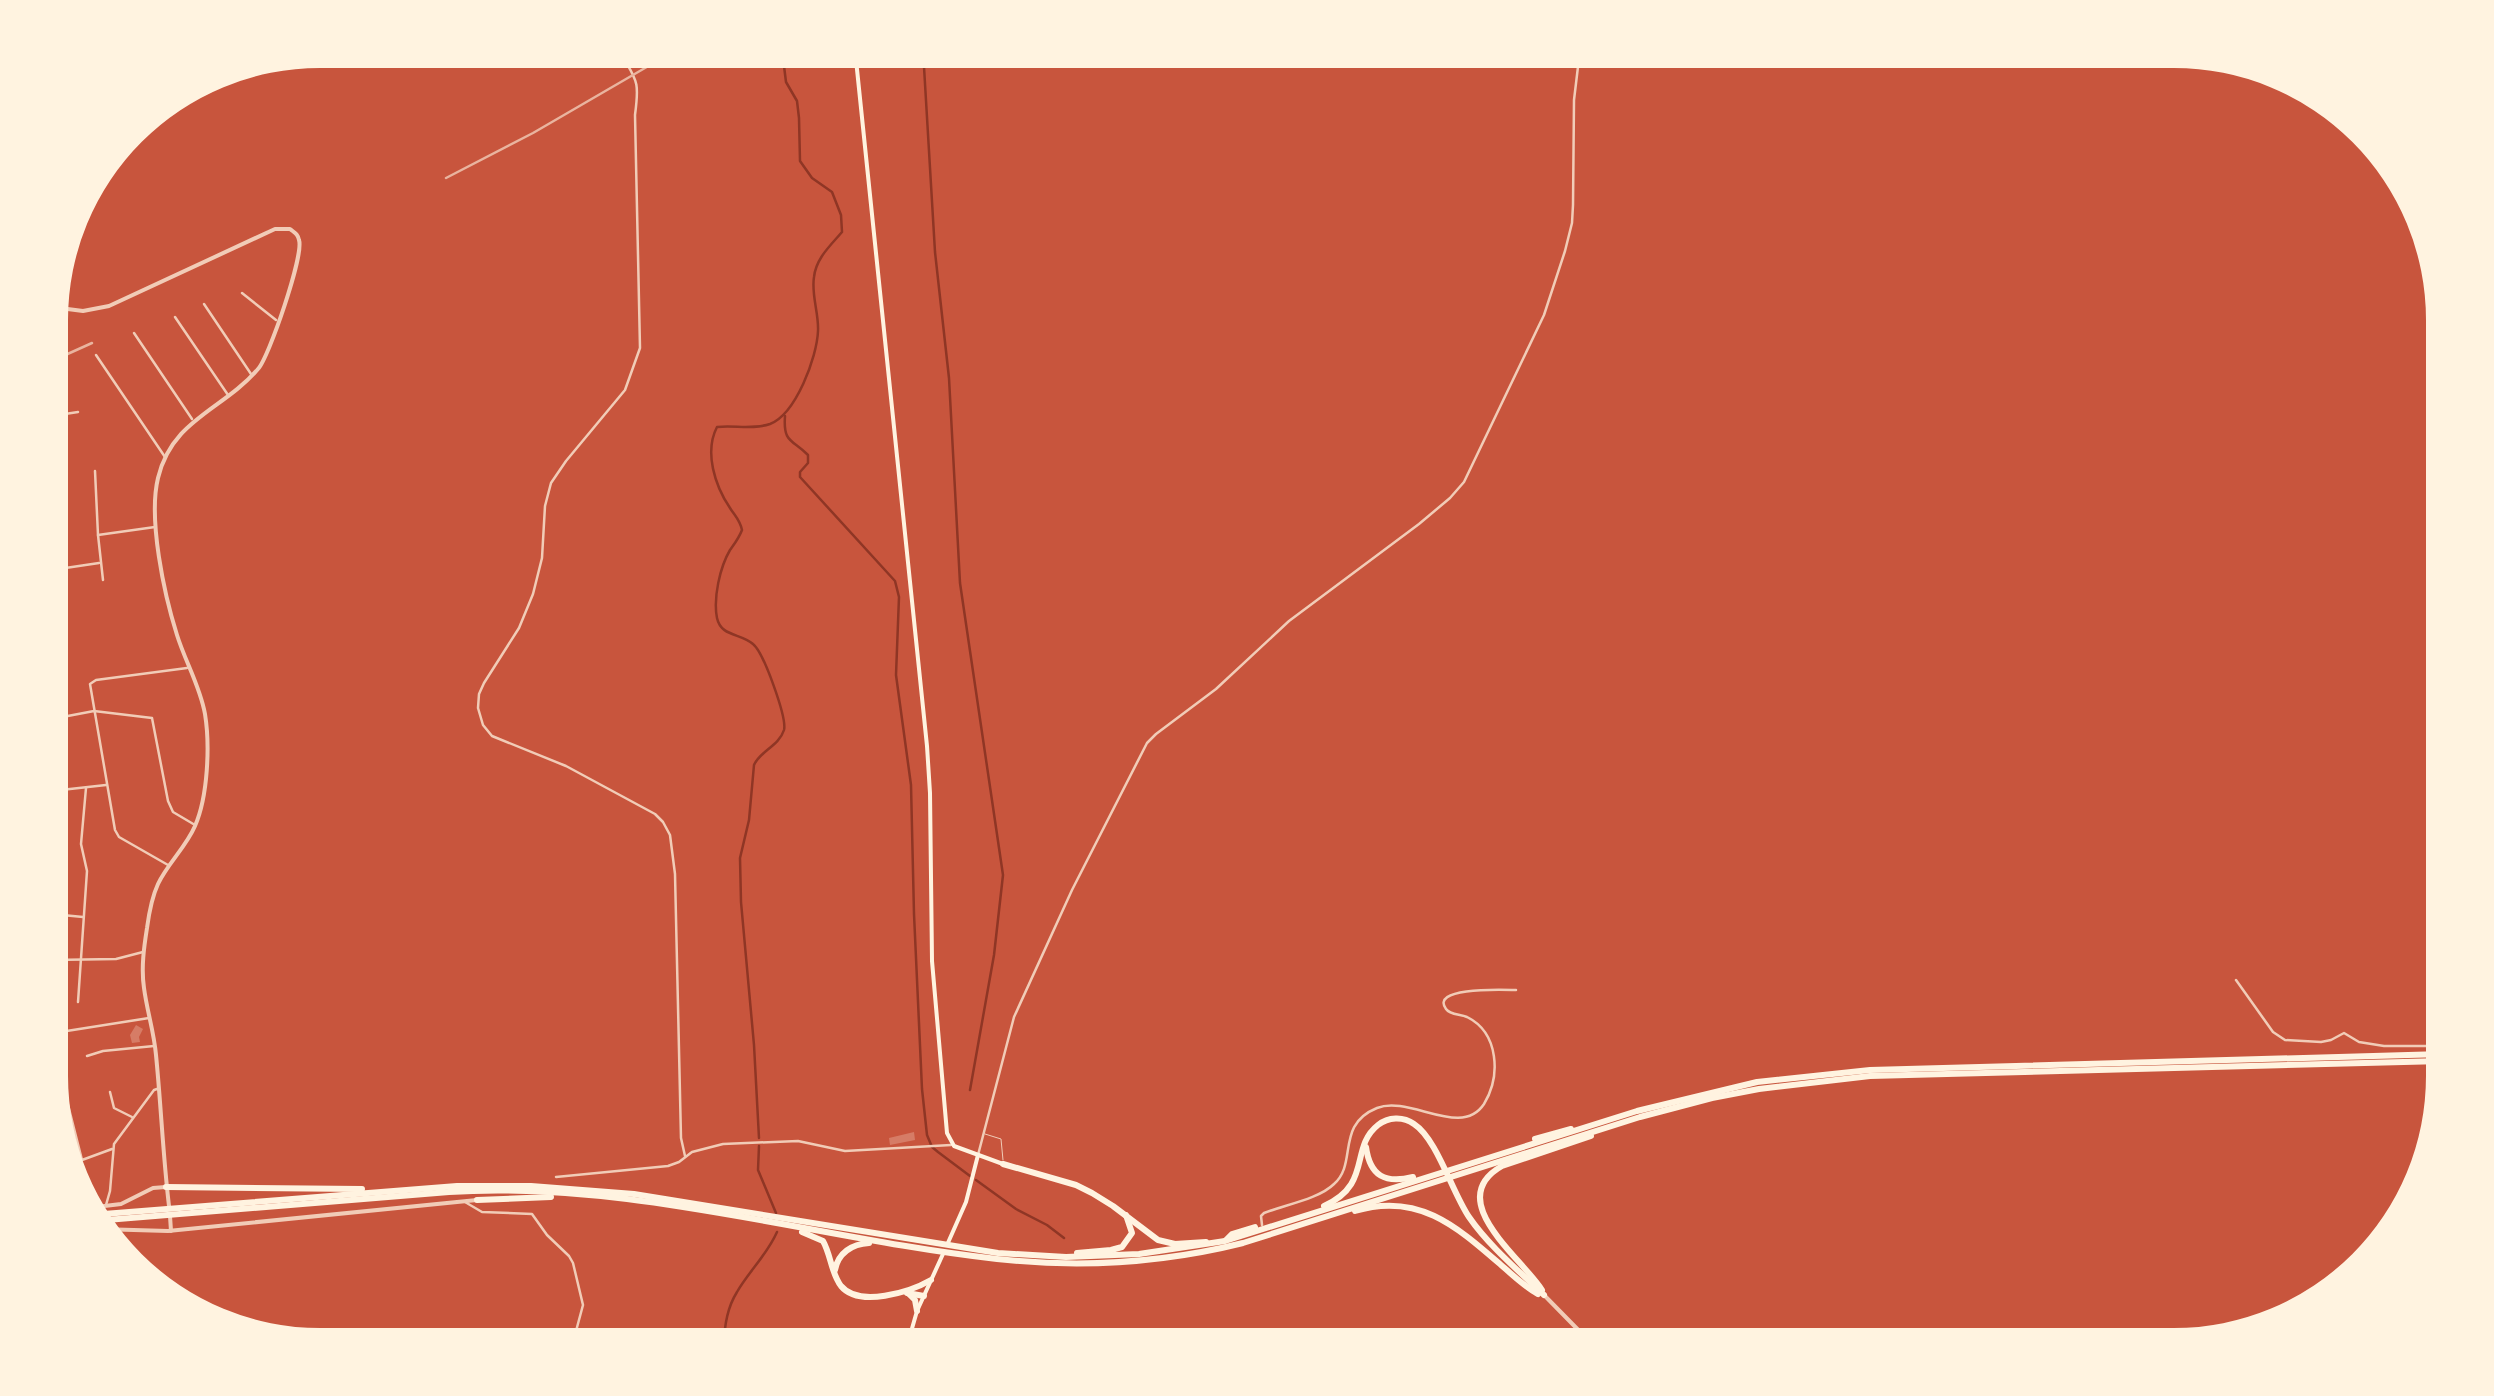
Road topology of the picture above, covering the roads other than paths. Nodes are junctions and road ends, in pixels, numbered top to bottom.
1 (630, 68) edge
2 (857, 68) edge
3 (1578, 68) edge
4 (242, 293) dead end
5 (204, 304) dead end
6 (69, 310) edge
7 (175, 317) dead end
8 (278, 321) junction
9 (134, 333) dead end
10 (96, 355) dead end
11 (252, 376) junction
12 (229, 396) junction
13 (78, 412) dead end
14 (68, 414) edge
15 (193, 420) junction
16 (166, 457) junction
17 (96, 471) dead end
18 (156, 526) junction
19 (98, 535) junction
20 (101, 563) junction
21 (68, 568) edge
22 (103, 580) dead end
23 (189, 667) junction
24 (94, 711) junction
25 (68, 716) edge
26 (107, 785) junction
27 (86, 788) junction
28 (68, 790) edge
29 (195, 825) junction
30 (169, 866) junction
31 (68, 916) edge
32 (84, 917) junction
33 (144, 952) junction
34 (68, 960) edge
35 (80, 960) junction
36 (2236, 980) dead end
37 (1516, 990) dead end
38 (78, 1002) dead end
39 (151, 1018) junction
40 (68, 1029) edge
41 (155, 1046) junction
42 (2426, 1046) edge
43 (87, 1056) dead end
44 (2426, 1058) edge
45 (2426, 1059) edge
46 (158, 1090) junction
47 (110, 1092) dead end
48 (133, 1118) junction
49 (72, 1120) edge
50 (1577, 1130) junction
51 (1599, 1130) junction
52 (985, 1134) junction
53 (1367, 1139) junction
54 (952, 1144) junction
55 (114, 1148) junction
56 (978, 1155) junction
57 (81, 1156) edge
58 (685, 1156) junction
59 (82, 1160) edge
60 (1004, 1164) junction
61 (556, 1177) dead end
62 (166, 1187) junction
63 (384, 1191) junction
64 (592, 1196) junction
65 (477, 1200) junction
66 (464, 1201) junction
67 (106, 1206) joint
68 (486, 1212) junction
69 (1126, 1214) junction
70 (110, 1216) edge
71 (110, 1217) edge
72 (752, 1217) junction
73 (782, 1225) junction
74 (1262, 1225) junction
75 (171, 1228) junction
76 (119, 1229) edge
77 (1225, 1241) junction
78 (1243, 1243) junction
79 (1212, 1244) junction
80 (929, 1246) junction
81 (960, 1251) junction
82 (1052, 1257) junction
83 (836, 1274) junction
84 (931, 1280) junction
85 (907, 1291) junction
86 (1544, 1295) junction
87 (924, 1296) junction
88 (917, 1311) junction
89 (577, 1328) edge
90 (912, 1328) edge
91 (1576, 1328) edge

1 - 58 street
2 - 54 main road
3 - 52 street
4 - 8 street
5 - 11 street
6 - 8 street
7 - 12 street
8 - 11 street
9 - 15 street
10 - 16 street
11 - 12 street
12 - 15 street
13 - 14 street
15 - 16 street
16 - 18 street
17 - 19 street
18 - 19 street
18 - 23 street
19 - 20 street
20 - 21 street
20 - 22 street
23 - 24 street
23 - 29 street
24 - 25 street
24 - 26 street
24 - 29 street
26 - 27 street
26 - 30 street
27 - 28 street
27 - 32 street
29 - 30 street
30 - 33 street
31 - 32 street
32 - 35 street
33 - 35 street
33 - 39 street
34 - 35 street
35 - 38 street
36 - 42 street
37 - 74 street
39 - 40 street
39 - 41 street
41 - 43 street
41 - 46 street
44 - 50 highway
45 - 51 highway
46 - 48 street
46 - 62 street
47 - 48 street
48 - 55 street
49 - 57 street
50 - 53 highway
50 - 77 highway
51 - 78 highway
51 - 86 highway
52 - 56 street
52 - 60 lane
53 - 74 highway
53 - 86 highway
54 - 56 main road
54 - 58 street
55 - 59 street
55 - 67 street
56 - 60 main road
56 - 84 main road
58 - 61 street
60 - 69 highway
62 - 63 highway
62 - 67 street
62 - 75 street
63 - 70 highway
63 - 72 highway
64 - 65 highway
64 - 71 highway
64 - 72 highway
65 - 66 street
65 - 68 street
66 - 68 street
66 - 75 street
68 - 89 street
69 - 79 highway
69 - 82 highway
72 - 73 highway
72 - 80 highway
73 - 80 highway
73 - 83 highway
74 - 77 highway
75 - 76 street
77 - 79 highway
78 - 81 highway
78 - 86 highway
79 - 82 highway
80 - 81 highway
80 - 83 highway
81 - 82 highway
83 - 85 highway
84 - 85 highway
84 - 87 main road
85 - 87 highway
85 - 88 highway
86 - 91 street
87 - 88 main road
88 - 90 main road

